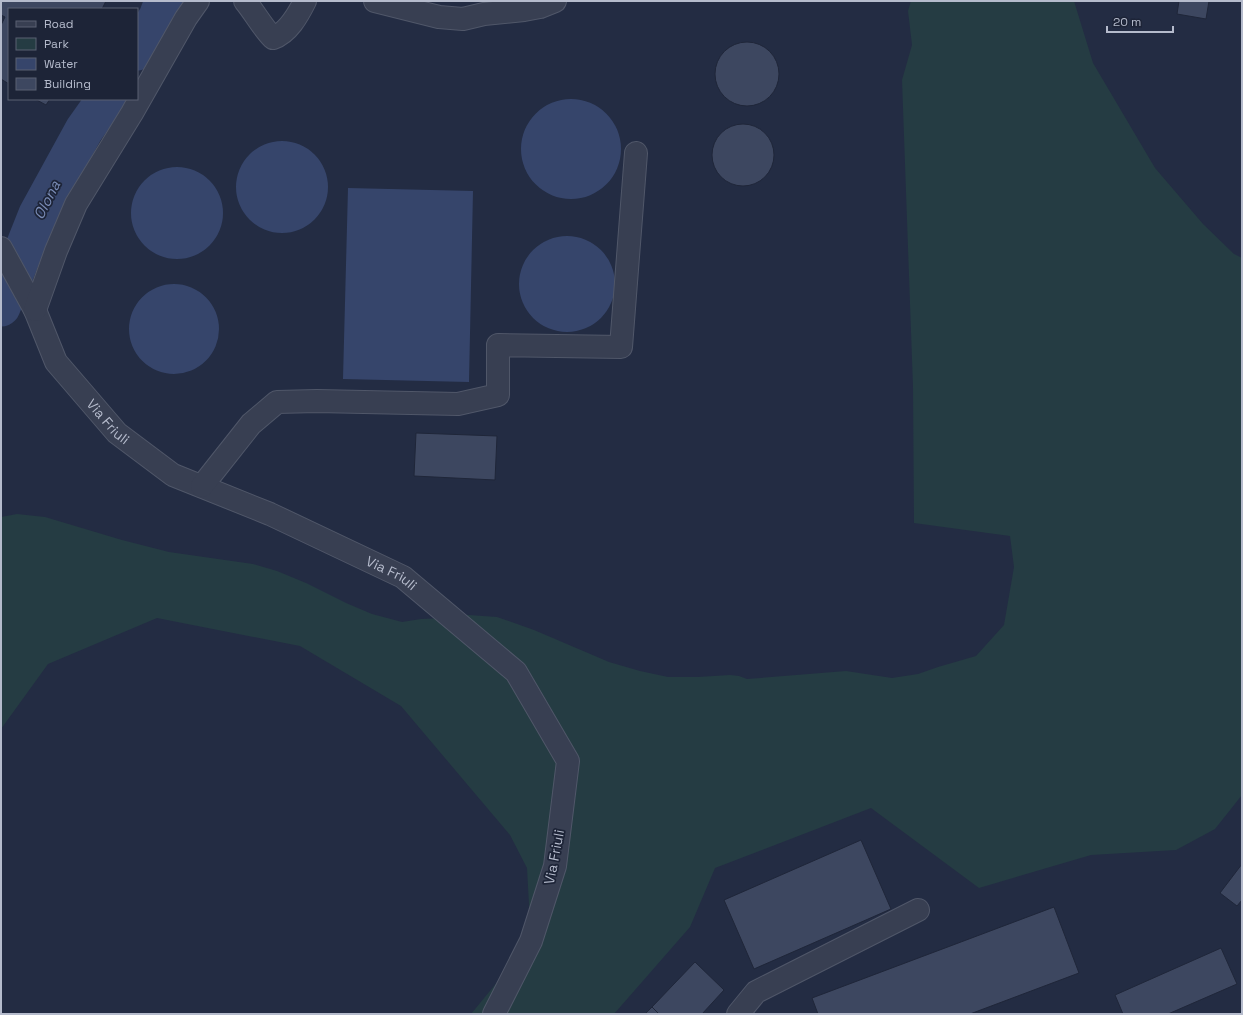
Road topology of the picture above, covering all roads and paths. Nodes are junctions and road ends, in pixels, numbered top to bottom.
1 (198, 1) edge
2 (245, 1) edge
3 (305, 1) edge
4 (375, 1) edge
5 (555, 1) edge
6 (636, 153) dead end
7 (1, 248) edge
8 (31, 304) junction
9 (202, 486) junction
10 (918, 910) dead end
11 (494, 1014) edge
12 (738, 1014) edge

1 - 8 street
2 - 3 street
4 - 5 street
6 - 9 street
7 - 8 street, Via Friuli
8 - 9 street, Via Friuli
9 - 11 street, Via Friuli
10 - 12 street

